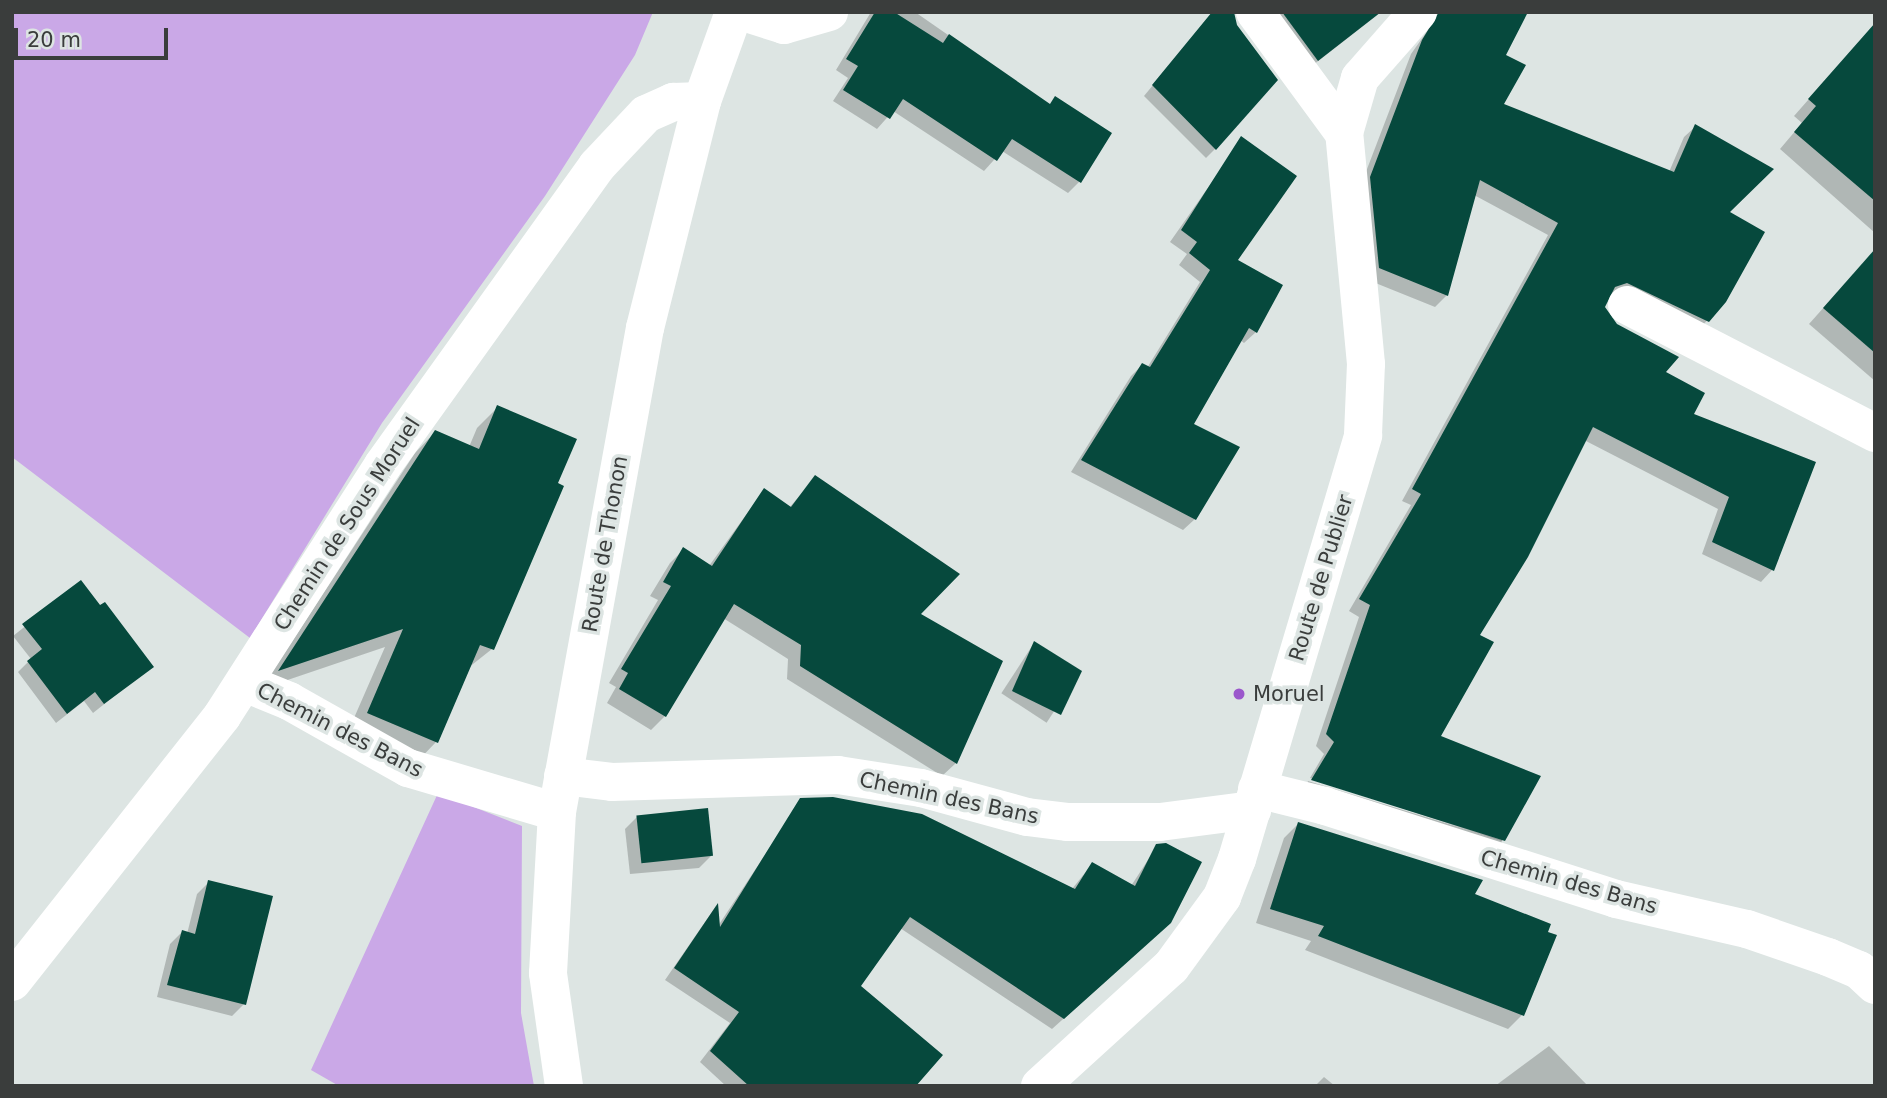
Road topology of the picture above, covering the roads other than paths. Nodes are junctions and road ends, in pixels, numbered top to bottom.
1 (734, 12) edge
2 (743, 12) edge
3 (829, 12) edge
4 (1255, 12) edge
5 (1418, 12) edge
6 (702, 101) junction
7 (1344, 133) junction
8 (1627, 305) dead end
9 (1875, 433) edge
10 (245, 683) junction
11 (560, 794) junction
12 (1254, 800) junction
13 (12, 982) edge
14 (1875, 985) edge
15 (564, 1086) edge
16 (1041, 1086) edge

1 - 6 street, Route de Thonon
2 - 3 street
4 - 7 street
5 - 7 street, Route de Publier
6 - 10 street, Chemin de Sous Moruel
6 - 11 street, Route de Thonon
7 - 12 street, Route de Publier
8 - 9 street
10 - 11 street, Chemin des Bans
10 - 13 street, Chemin de Sous Moruel
11 - 12 street, Chemin des Bans
11 - 15 street, Route de Thonon
12 - 14 street, Chemin des Bans
12 - 16 street, Route de Publier

